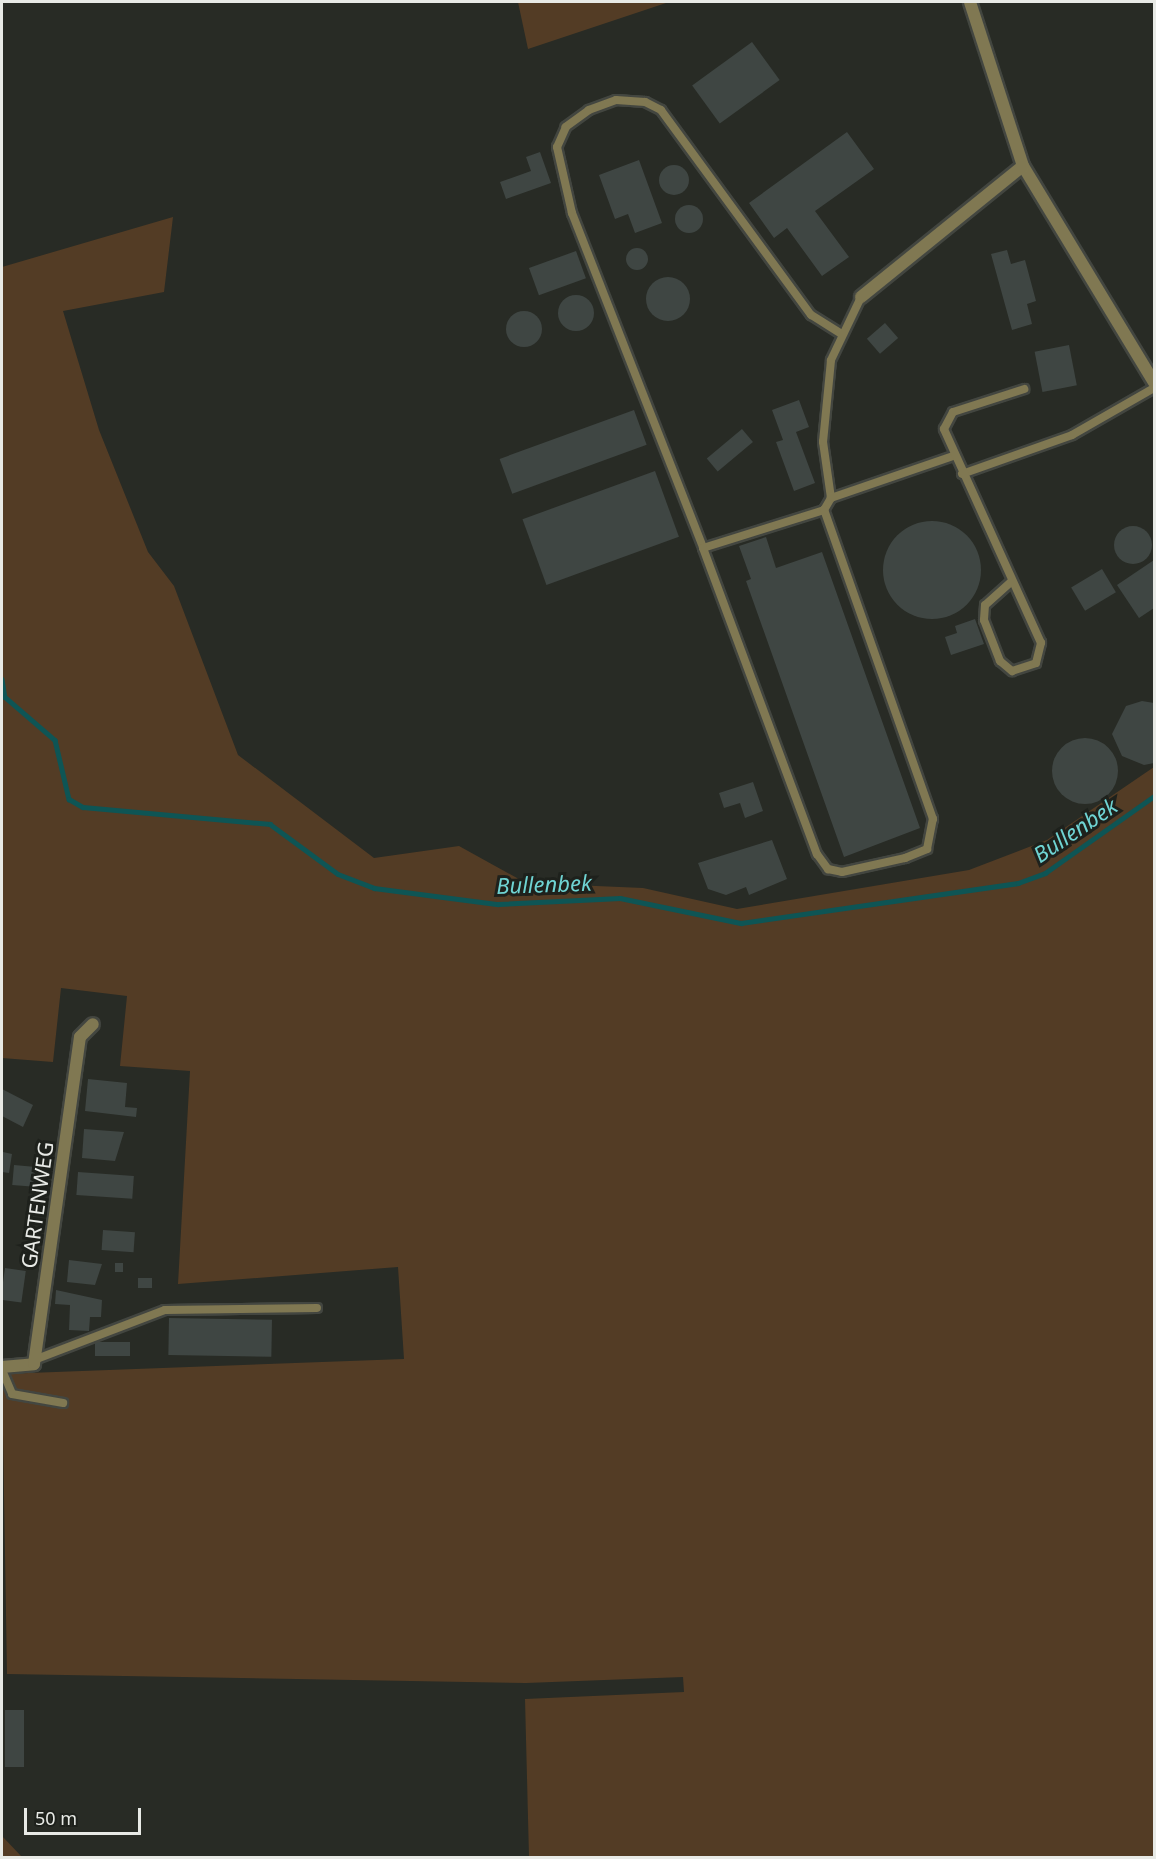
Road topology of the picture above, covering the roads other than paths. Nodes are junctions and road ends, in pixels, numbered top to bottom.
1 (970, 2) edge
2 (1023, 166) junction
3 (861, 297) joint
4 (840, 333) junction
5 (1155, 382) edge
6 (1155, 388) edge
7 (1024, 389) dead end
8 (953, 456) junction
9 (962, 474) junction
10 (831, 498) junction
11 (824, 510) junction
12 (703, 548) junction
13 (1012, 581) junction
14 (93, 1024) dead end
15 (317, 1308) dead end
16 (34, 1360) junction
17 (2, 1368) edge
18 (63, 1403) dead end

1 - 2 street
2 - 3 street
2 - 5 street
3 - 4 lane
4 - 10 lane
4 - 12 lane
6 - 9 lane
7 - 8 lane
8 - 9 lane
8 - 10 lane
9 - 13 lane
10 - 11 lane
11 - 12 lane
11 - 12 lane
13 - 13 lane
14 - 16 street, GARTENWEG
15 - 16 lane
16 - 17 street
17 - 18 lane

